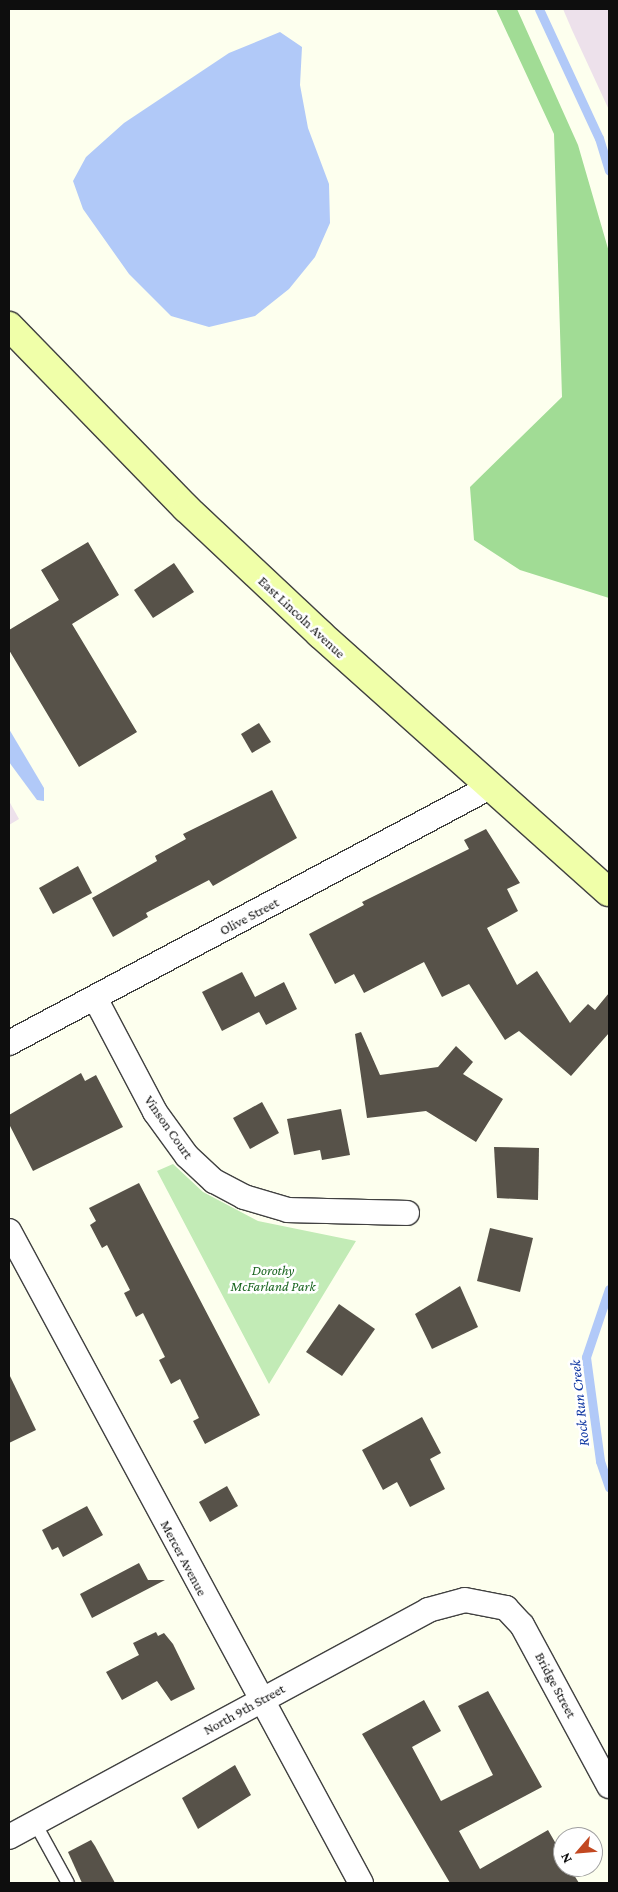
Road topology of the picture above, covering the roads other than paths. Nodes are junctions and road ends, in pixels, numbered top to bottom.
1 (9, 326) edge
2 (488, 788) junction
3 (609, 892) edge
4 (95, 998) junction
5 (9, 1043) edge
6 (407, 1212) dead end
7 (9, 1231) edge
8 (486, 1601) joint
9 (261, 1700) junction
10 (609, 1786) edge
11 (35, 1823) junction
12 (9, 1837) edge
13 (68, 1883) edge
14 (361, 1883) edge

1 - 2 main road, East Lincoln Avenue
2 - 3 main road, East Lincoln Avenue
2 - 4 street, Olive Street
4 - 5 street, Olive Street
4 - 6 street, Vinson Court
7 - 9 street, Mercer Avenue
8 - 9 street, North 9th Street
8 - 10 street, Bridge Street
9 - 11 street, North 9th Street
9 - 14 street, Mercer Avenue
11 - 12 street, North 9th Street
11 - 13 lane

